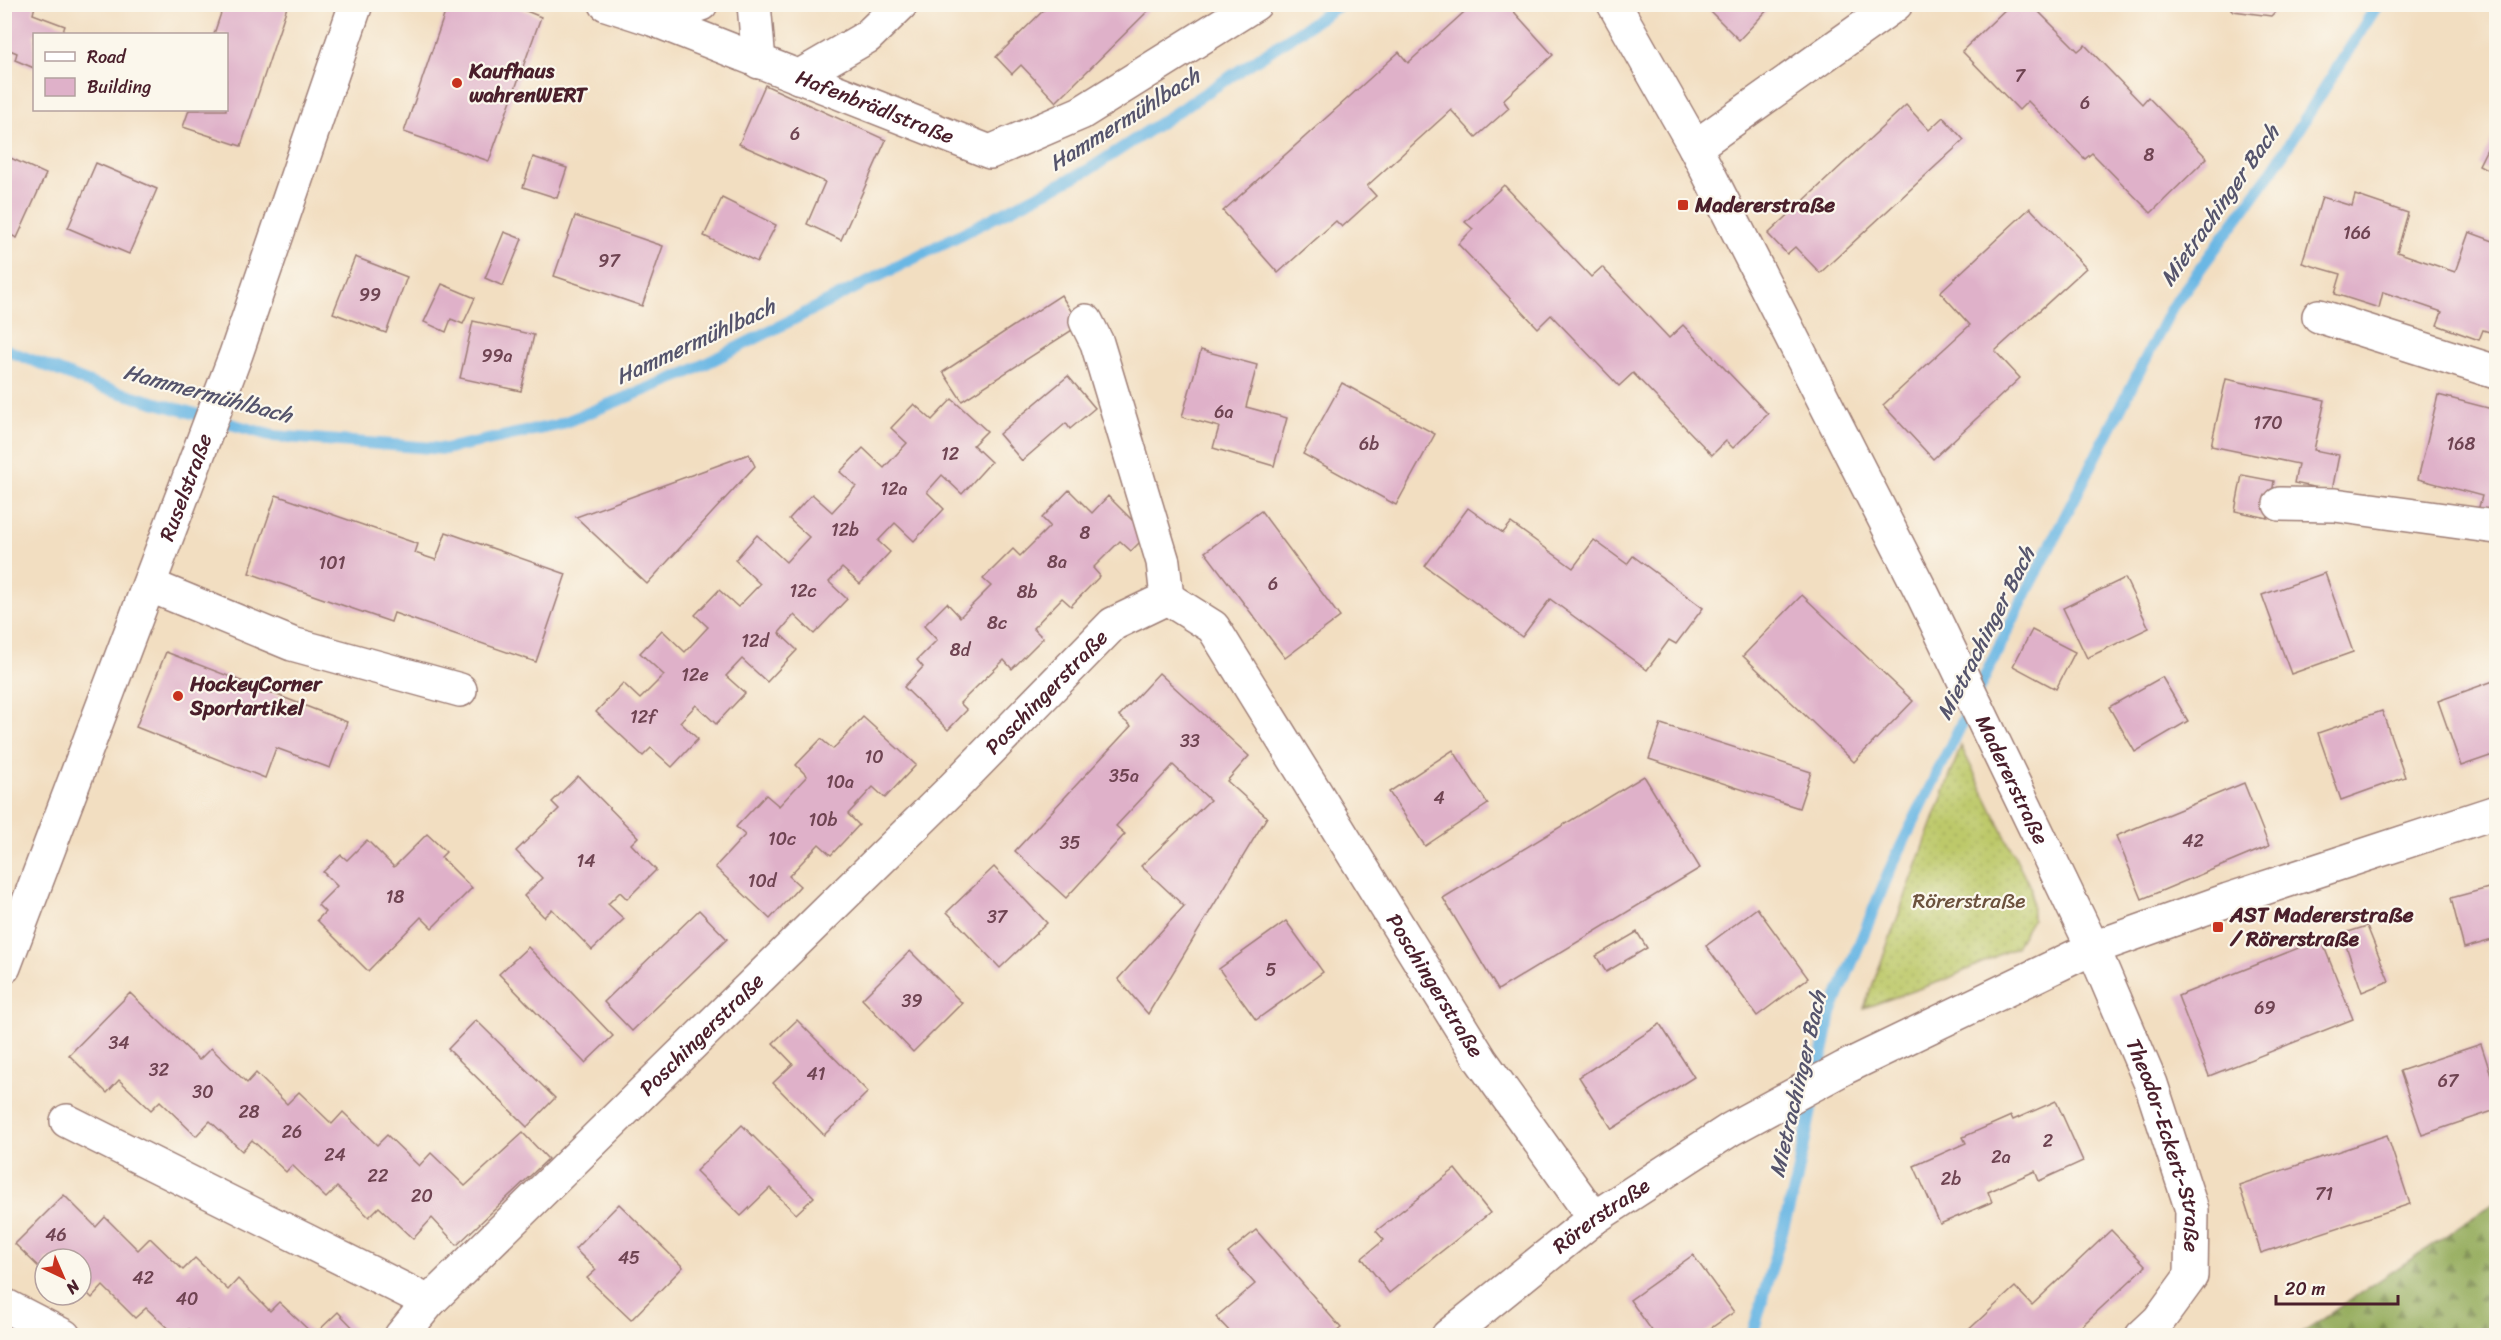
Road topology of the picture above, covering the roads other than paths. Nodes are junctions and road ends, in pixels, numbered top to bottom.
1 (356, 4) edge
2 (606, 4) edge
3 (701, 4) edge
4 (754, 4) edge
5 (901, 4) edge
6 (1255, 4) edge
7 (1614, 4) edge
8 (1896, 4) edge
9 (655, 20) junction
10 (759, 62) junction
11 (798, 77) junction
12 (1695, 147) junction
13 (2319, 316) dead end
14 (1086, 321) dead end
15 (2496, 372) edge
16 (2280, 504) dead end
17 (2496, 527) edge
18 (149, 585) junction
19 (1167, 598) junction
20 (460, 690) dead end
21 (2496, 812) edge
22 (2093, 948) junction
23 (4, 967) edge
24 (67, 1121) dead end
25 (1594, 1218) junction
26 (429, 1302) junction
27 (4, 1305) edge
28 (64, 1335) edge
29 (401, 1335) edge
30 (1448, 1335) edge
31 (2142, 1335) edge

1 - 18 street, Ruselstraße
2 - 9 street, Hafenbrädlstraße
3 - 9 street
4 - 10 street
5 - 11 street
6 - 11 street, Hafenbrädlstraße
7 - 12 street, Madererstraße
8 - 12 street
9 - 10 street, Hafenbrädlstraße
10 - 11 street, Hafenbrädlstraße
12 - 22 street, Madererstraße
13 - 15 street
14 - 19 street
16 - 17 street
18 - 20 street
18 - 23 street, Ruselstraße
19 - 25 street, Poschingerstraße
19 - 26 street, Poschingerstraße
21 - 22 street, Rörerstraße
22 - 25 street, Rörerstraße
22 - 31 street, Theodor-Eckert-Straße
24 - 26 street
25 - 30 street, Rörerstraße
26 - 29 street, Poschingerstraße
27 - 28 street

